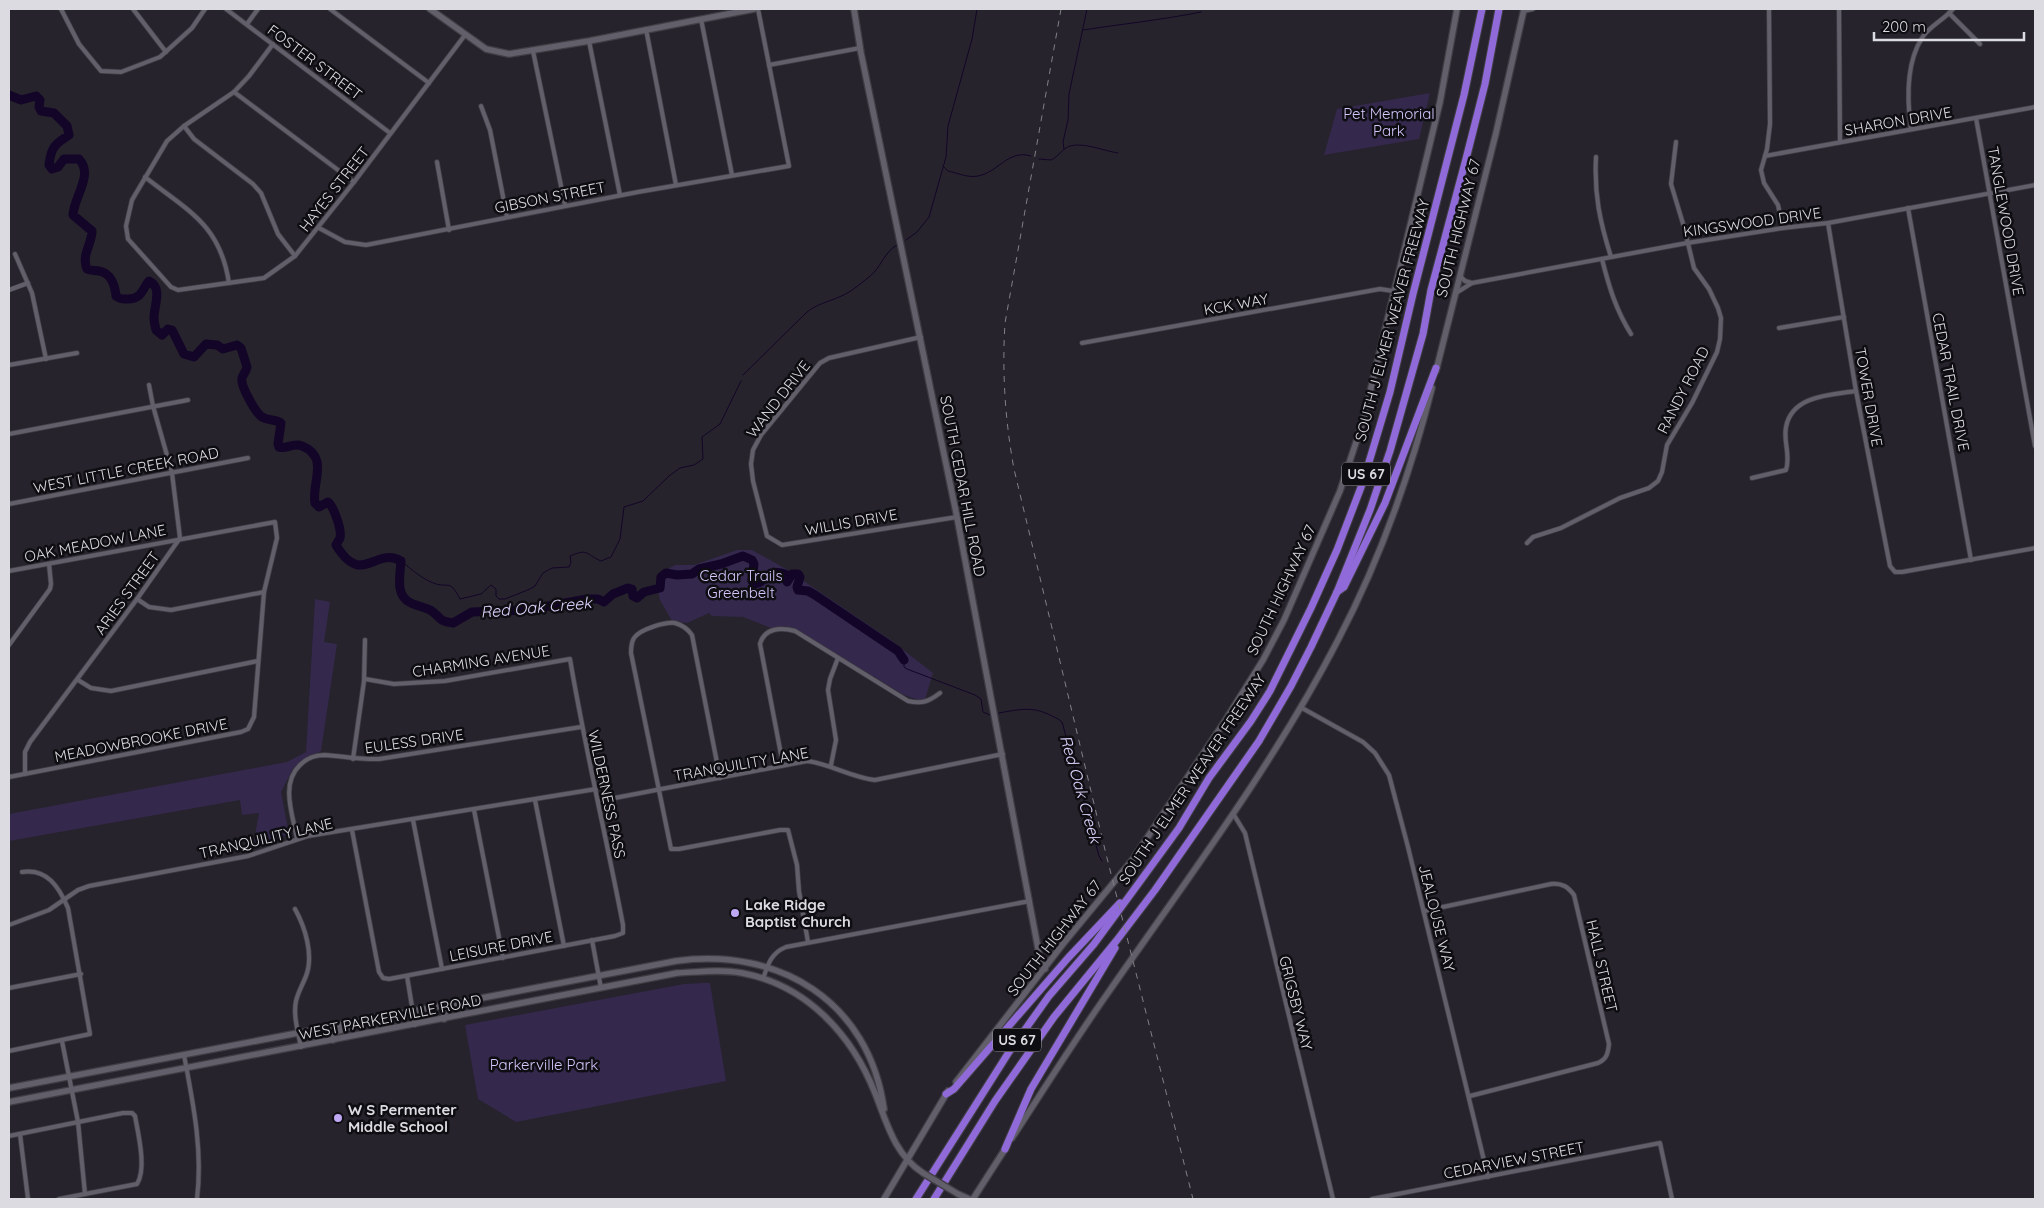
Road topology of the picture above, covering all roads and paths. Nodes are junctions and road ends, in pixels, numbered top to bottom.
1 (61, 9) edge
2 (133, 9) edge
3 (205, 9) edge
4 (226, 9) edge
5 (258, 9) edge
6 (330, 9) edge
7 (430, 9) edge
8 (754, 9) edge
9 (758, 9) edge
10 (854, 9) edge
11 (1457, 9) edge
12 (1482, 9) edge
13 (1499, 9) edge
14 (1533, 9) edge
15 (1769, 9) edge
16 (1838, 9) edge
17 (1953, 9) edge
18 (1524, 10) edge
19 (1949, 13) junction
20 (701, 19) junction
21 (247, 24) junction
22 (646, 29) junction
23 (465, 35) junction
24 (589, 41) junction
25 (273, 44) junction
26 (1980, 44) dead end
27 (862, 47) junction
28 (533, 51) junction
29 (166, 52) junction
30 (769, 65) junction
31 (429, 83) junction
32 (234, 92) junction
33 (481, 106) dead end
34 (2035, 107) edge
35 (1976, 118) junction
36 (184, 126) junction
37 (1911, 129) junction
38 (390, 133) junction
39 (1676, 142) dead end
40 (1840, 142) junction
41 (1765, 156) junction
42 (1596, 158) dead end
43 (437, 162) dead end
44 (732, 175) junction
45 (145, 177) junction
46 (354, 182) junction
47 (676, 185) junction
48 (2035, 185) edge
49 (1990, 194) junction
50 (620, 195) junction
51 (565, 206) junction
52 (1908, 208) junction
53 (507, 217) junction
54 (1828, 223) junction
55 (319, 228) junction
56 (1784, 228) junction
57 (449, 230) junction
58 (1687, 243) junction
59 (15, 254) dead end
60 (294, 256) junction
61 (1611, 257) junction
62 (1602, 259) junction
63 (1459, 275) junction
64 (28, 283) junction
65 (230, 283) junction
66 (1472, 283) junction
67 (9, 290) edge
68 (1393, 291) junction
69 (1454, 295) junction
70 (1844, 317) junction
71 (1779, 328) dead end
72 (1631, 334) dead end
73 (921, 337) junction
74 (1082, 343) dead end
75 (77, 353) dead end
76 (46, 359) junction
77 (9, 365) edge
78 (1436, 368) junction
79 (149, 385) dead end
80 (1856, 391) junction
81 (188, 400) dead end
82 (153, 406) junction
83 (9, 434) edge
84 (2035, 446) edge
85 (248, 458) dead end
86 (172, 473) junction
87 (1752, 478) dead end
88 (9, 504) edge
89 (957, 517) junction
90 (763, 521) joint
91 (275, 522) joint
92 (180, 538) junction
93 (1527, 543) dead end
94 (2035, 548) edge
95 (1971, 560) junction
96 (49, 564) junction
97 (9, 570) edge
98 (264, 592) junction
99 (1337, 592) junction
100 (137, 599) junction
101 (365, 640) dead end
102 (9, 645) edge
103 (838, 658) junction
104 (570, 659) joint
105 (258, 661) junction
106 (364, 679) junction
107 (78, 680) junction
108 (940, 693) dead end
109 (1302, 708) junction
110 (581, 726) junction
111 (1002, 754) junction
112 (353, 759) junction
113 (783, 766) junction
114 (830, 766) junction
115 (25, 774) junction
116 (9, 777) edge
117 (720, 778) junction
118 (596, 789) junction
119 (658, 790) junction
120 (535, 800) junction
121 (599, 801) junction
122 (474, 810) junction
123 (1234, 815) junction
124 (413, 820) junction
125 (352, 830) junction
126 (297, 839) junction
127 (22, 872) dead end
128 (1133, 891) junction
129 (64, 900) junction
130 (1030, 901) junction
131 (295, 909) dead end
132 (1424, 911) junction
133 (9, 925) edge
134 (623, 933) joint
135 (592, 940) junction
136 (1117, 940) junction
137 (808, 942) junction
138 (564, 946) junction
139 (503, 958) junction
140 (676, 961) junction
141 (767, 966) junction
142 (442, 969) junction
143 (1045, 969) junction
144 (678, 973) junction
145 (80, 974) junction
146 (407, 976) junction
147 (599, 976) junction
148 (763, 979) junction
149 (9, 988) edge
150 (601, 988) junction
151 (484, 998) junction
152 (413, 1011) junction
153 (377, 1018) junction
154 (444, 1019) junction
155 (415, 1025) junction
156 (298, 1033) junction
157 (333, 1040) junction
158 (62, 1041) junction
159 (301, 1046) junction
160 (9, 1051) edge
161 (184, 1055) junction
162 (187, 1068) junction
163 (70, 1077) junction
164 (9, 1088) edge
165 (72, 1089) junction
166 (946, 1094) junction
167 (1470, 1096) junction
168 (9, 1102) edge
169 (885, 1118) junction
170 (78, 1122) junction
171 (20, 1134) junction
172 (9, 1136) edge
173 (1005, 1149) junction
174 (906, 1160) junction
175 (1488, 1176) junction
176 (980, 1189) junction
177 (85, 1194) junction
178 (28, 1199) edge
179 (59, 1199) edge
180 (197, 1199) edge
181 (884, 1199) edge
182 (916, 1199) edge
183 (934, 1199) edge
184 (969, 1199) edge
185 (973, 1199) edge
186 (982, 1199) edge
187 (1333, 1199) edge
188 (1372, 1199) edge
189 (1672, 1199) edge

1 - 29 street
2 - 29 street
3 - 29 street
4 - 21 street, FOSTER STREET
5 - 21 street
6 - 31 street
7 - 23 main road
8 - 20 main road
9 - 30 street
10 - 27 main road, SOUTH CEDAR HILL ROAD
11 - 68 main road, SOUTH HIGHWAY 67
12 - 128 highway, SOUTH J ELMER WEAVER FREEWAY / US 67
13 - 99 highway, SOUTH J ELMER WEAVER FREEWAY / US 67
14 - 18 street
15 - 41 street
16 - 40 street
17 - 19 street
18 - 63 main road, SOUTH HIGHWAY 67
19 - 26 street
19 - 37 street
20 - 22 main road
20 - 44 street
21 - 25 street, FOSTER STREET
22 - 24 main road
22 - 47 street
23 - 28 main road
23 - 31 street, HAYES STREET
24 - 28 main road
24 - 50 street
25 - 32 street
25 - 38 street, FOSTER STREET
27 - 30 street
27 - 73 main road, SOUTH CEDAR HILL ROAD
28 - 51 street
30 - 44 street, GIBSON STREET
31 - 38 street, HAYES STREET
32 - 36 street
32 - 46 street
33 - 53 street
34 - 35 street, SHARON DRIVE
35 - 37 street, SHARON DRIVE
35 - 49 street, TANGLEWOOD DRIVE
36 - 45 street
36 - 60 street
37 - 40 street, SHARON DRIVE
38 - 46 street, HAYES STREET
39 - 58 street, RANDY ROAD
40 - 41 street, SHARON DRIVE
41 - 56 street
42 - 61 street
43 - 57 street
44 - 47 street, GIBSON STREET
45 - 65 street
45 - 65 street, HAYES STREET
46 - 55 street, HAYES STREET
47 - 50 street, GIBSON STREET
48 - 49 street, KINGSWOOD DRIVE
49 - 52 street, KINGSWOOD DRIVE
49 - 84 street, TANGLEWOOD DRIVE
50 - 51 street, GIBSON STREET
51 - 53 street, GIBSON STREET
52 - 54 street, KINGSWOOD DRIVE
52 - 95 street, CEDAR TRAIL DRIVE
53 - 57 street, GIBSON STREET
54 - 56 street, KINGSWOOD DRIVE
54 - 70 street, TOWER DRIVE
55 - 57 street, GIBSON STREET
55 - 60 street, HAYES STREET
56 - 58 street, KINGSWOOD DRIVE
58 - 61 street, KINGSWOOD DRIVE
58 - 93 street, RANDY ROAD
59 - 64 street
60 - 65 street, HAYES STREET
61 - 62 street, KINGSWOOD DRIVE
62 - 66 street, KINGSWOOD DRIVE
62 - 72 street
63 - 66 street
63 - 69 main road, SOUTH HIGHWAY 67
64 - 67 street
64 - 76 street
66 - 69 street, KINGSWOOD DRIVE
68 - 74 street, KCK WAY
68 - 143 main road, SOUTH HIGHWAY 67
69 - 78 main road, SOUTH HIGHWAY 67
70 - 71 street
70 - 80 street, TOWER DRIVE
73 - 89 main road, SOUTH CEDAR HILL ROAD
73 - 90 street, WAND DRIVE
75 - 76 street
76 - 77 street
78 - 99 highway
78 - 109 main road, SOUTH HIGHWAY 67
79 - 82 street
80 - 87 street
80 - 95 street, TOWER DRIVE
81 - 82 street
82 - 83 street
82 - 86 street
85 - 86 street, WEST LITTLE CREEK ROAD
86 - 88 street, WEST LITTLE CREEK ROAD
86 - 92 street
89 - 90 street, WILLIS DRIVE
89 - 111 main road, SOUTH CEDAR HILL ROAD
91 - 92 street, OAK MEADOW LANE
91 - 98 street, MEADOWBROOKE DRIVE
92 - 96 street, OAK MEADOW LANE
92 - 100 street, ARIES STREET
94 - 95 street
96 - 97 street, OAK MEADOW LANE
96 - 102 street
98 - 100 street
98 - 105 street, MEADOWBROOKE DRIVE
99 - 136 highway, SOUTH J ELMER WEAVER FREEWAY / US 67
100 - 107 street, ARIES STREET
101 - 106 street
103 - 108 street
103 - 113 street
103 - 114 street
104 - 106 street, CHARMING AVENUE
104 - 110 street, WILDERNESS PASS
105 - 107 street
105 - 115 street, MEADOWBROOKE DRIVE
106 - 112 street
107 - 115 street, ARIES STREET
109 - 123 main road, SOUTH HIGHWAY 67
109 - 132 street, JEALOUSE WAY
110 - 112 street, EULESS DRIVE
110 - 118 street, WILDERNESS PASS
111 - 114 street, TRANQUILITY LANE
111 - 130 main road, SOUTH CEDAR HILL ROAD
112 - 126 street, EULESS DRIVE
113 - 114 street, TRANQUILITY LANE
113 - 117 street, TRANQUILITY LANE
115 - 116 street, MEADOWBROOKE DRIVE
117 - 119 street, TRANQUILITY LANE
117 - 119 street
118 - 120 street, TRANQUILITY LANE
118 - 121 street, WILDERNESS PASS
119 - 121 street, TRANQUILITY LANE
119 - 137 street
120 - 122 street, TRANQUILITY LANE
120 - 138 street
121 - 134 street, WILDERNESS PASS
122 - 124 street, TRANQUILITY LANE
122 - 139 street
123 - 173 main road, SOUTH HIGHWAY 67
123 - 187 street, GRIGSBY WAY
124 - 125 street, TRANQUILITY LANE
124 - 142 street
125 - 126 street, TRANQUILITY LANE
125 - 146 street, LEISURE DRIVE
126 - 129 street, TRANQUILITY LANE
127 - 129 street
128 - 166 highway
128 - 182 highway, SOUTH J ELMER WEAVER FREEWAY / US 67
129 - 133 street, TRANQUILITY LANE
129 - 145 street
130 - 137 street
130 - 143 main road, SOUTH CEDAR HILL ROAD
131 - 156 street
132 - 167 street, JEALOUSE WAY
132 - 167 street, HALL STREET
134 - 135 street, LEISURE DRIVE
135 - 138 street, LEISURE DRIVE
135 - 147 street
136 - 173 highway
136 - 183 highway, SOUTH J ELMER WEAVER FREEWAY / US 67
137 - 141 street
138 - 139 street, LEISURE DRIVE
139 - 142 street, LEISURE DRIVE
140 - 141 main road, WEST PARKERVILLE ROAD
140 - 144 main road
140 - 147 main road, WEST PARKERVILLE ROAD
141 - 148 street
141 - 169 main road, WEST PARKERVILLE ROAD
142 - 146 street, LEISURE DRIVE
143 - 166 main road, SOUTH HIGHWAY 67
144 - 148 main road, WEST PARKERVILLE ROAD
144 - 150 main road, WEST PARKERVILLE ROAD
145 - 149 street
145 - 158 street
146 - 152 street
147 - 150 street
147 - 151 main road, WEST PARKERVILLE ROAD
148 - 169 main road, WEST PARKERVILLE ROAD
150 - 154 main road, WEST PARKERVILLE ROAD
151 - 152 main road, WEST PARKERVILLE ROAD
151 - 154 main road
152 - 153 main road, WEST PARKERVILLE ROAD
152 - 155 street
153 - 156 main road, WEST PARKERVILLE ROAD
153 - 157 main road
154 - 155 main road, WEST PARKERVILLE ROAD
155 - 157 main road, WEST PARKERVILLE ROAD
156 - 159 street
156 - 161 main road, WEST PARKERVILLE ROAD
157 - 159 main road, WEST PARKERVILLE ROAD
158 - 160 street
158 - 163 street
159 - 162 main road, WEST PARKERVILLE ROAD
161 - 162 street
161 - 163 main road, WEST PARKERVILLE ROAD
162 - 165 main road, WEST PARKERVILLE ROAD
162 - 180 street
163 - 164 main road, WEST PARKERVILLE ROAD
163 - 165 street
165 - 168 main road, WEST PARKERVILLE ROAD
165 - 170 street
166 - 174 main road, SOUTH HIGHWAY 67
167 - 175 street, JEALOUSE WAY
169 - 174 main road
170 - 171 street
170 - 177 street
170 - 177 street
171 - 172 street
171 - 178 street
173 - 176 main road, SOUTH HIGHWAY 67
174 - 181 main road, SOUTH HIGHWAY 67
174 - 184 main road, bridge
175 - 188 street, CEDARVIEW STREET
175 - 189 street, CEDARVIEW STREET
176 - 185 main road, SOUTH HIGHWAY 67
176 - 186 main road
177 - 179 street

